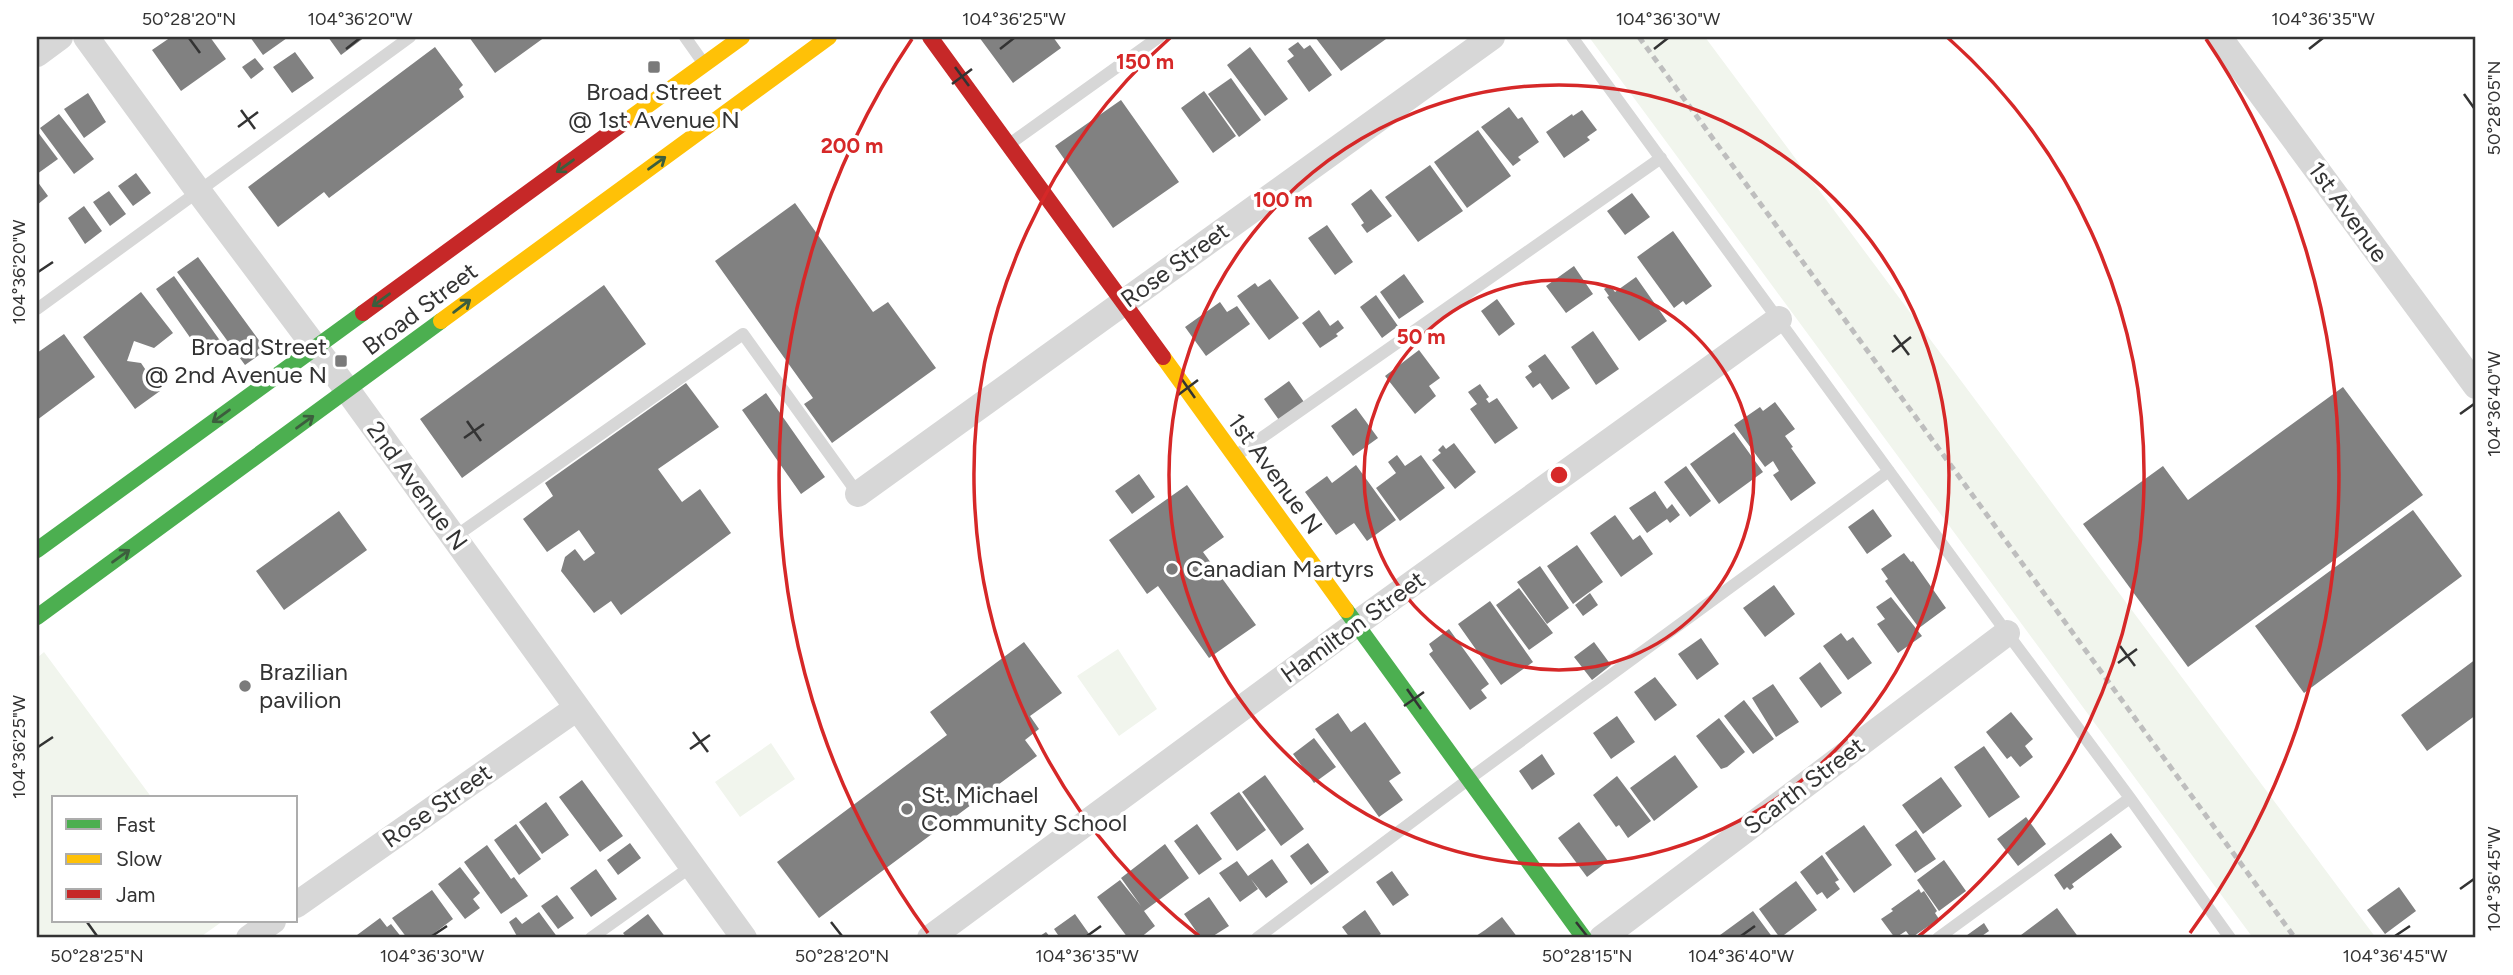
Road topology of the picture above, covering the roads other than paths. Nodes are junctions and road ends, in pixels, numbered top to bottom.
1 (60, 37) edge
2 (86, 37) edge
3 (410, 37) edge
4 (684, 37) edge
5 (742, 37) edge
6 (829, 37) edge
7 (930, 37) edge
8 (1159, 37) edge
9 (1492, 37) edge
10 (1573, 37) edge
11 (2220, 37) edge
12 (37, 54) edge
13 (705, 64) junction
14 (1009, 144) junction
15 (1661, 158) junction
16 (199, 192) junction
17 (1122, 302) junction
18 (37, 309) edge
19 (1779, 319) junction
20 (316, 348) junction
21 (2476, 386) edge
22 (348, 391) junction
23 (1235, 457) junction
24 (1889, 471) junction
25 (858, 494) joint
26 (453, 538) junction
27 (37, 550) edge
28 (37, 617) edge
29 (1356, 624) junction
30 (2007, 633) junction
31 (577, 708) junction
32 (1469, 779) junction
33 (2130, 798) junction
34 (692, 866) junction
35 (298, 904) edge
36 (272, 922) edge
37 (248, 938) edge
38 (591, 938) edge
39 (744, 938) edge
40 (930, 938) edge
41 (1257, 938) edge
42 (1584, 938) edge
43 (1602, 938) edge
44 (1938, 938) edge
45 (2230, 938) edge

1 - 12 street
2 - 16 street, 2nd Avenue N
3 - 16 lane
4 - 13 lane
5 - 13 main road, Broad Street
22 -> 6 main road, Broad Street
7 - 14 main road, 1st Avenue N
8 - 14 lane
9 - 17 street, Rose Street
10 - 15 lane
11 - 21 street, 1st Avenue
13 -> 20 main road, Broad Street
14 - 17 main road, 1st Avenue N
15 - 19 lane
15 - 23 lane
16 - 18 lane
16 - 20 street, 2nd Avenue N
17 - 23 main road, 1st Avenue N
17 - 25 street, Rose Street
19 - 24 lane
19 - 29 street, Hamilton Street
20 - 22 street, 2nd Avenue N
20 -> 27 main road, Broad Street
22 - 26 street, 2nd Avenue N
28 -> 22 main road, Broad Street
23 - 29 main road, 1st Avenue N
24 - 30 lane
24 - 32 lane
25 - 26 lane
26 - 31 street, 2nd Avenue N
29 - 32 main road, 1st Avenue N
29 - 40 street, Hamilton Street
30 - 33 lane
30 - 43 street, Scarth Street
31 - 34 street, 2nd Avenue N
31 - 35 street, Rose Street
32 - 41 lane
32 - 42 main road, 1st Avenue N
33 - 44 lane
33 - 45 lane
34 - 38 lane
34 - 39 street, 2nd Avenue N
36 - 37 street

